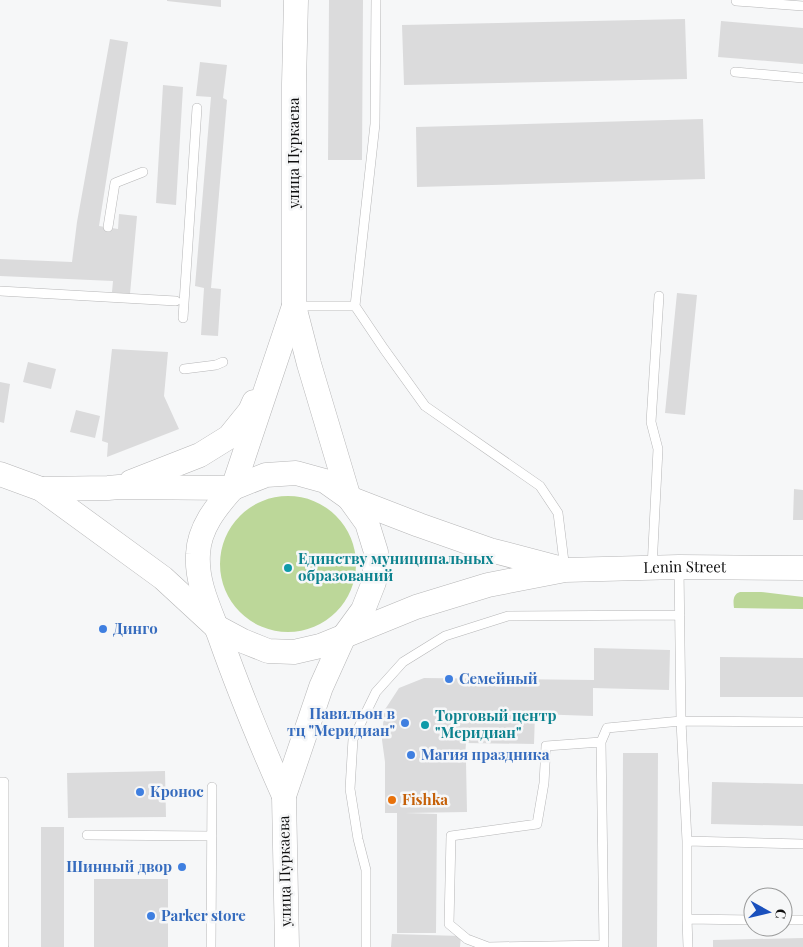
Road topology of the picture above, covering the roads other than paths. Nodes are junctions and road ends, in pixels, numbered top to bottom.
1 (296, 0) edge
2 (376, 0) edge
3 (736, 1) edge
4 (803, 6) edge
5 (735, 72) dead end
6 (803, 78) edge
7 (197, 108) dead end
8 (143, 172) dead end
9 (108, 227) dead end
10 (0, 291) edge
11 (659, 296) dead end
12 (176, 301) dead end
13 (294, 306) junction
14 (356, 306) junction
15 (183, 318) dead end
16 (279, 349) junction
17 (223, 362) dead end
18 (184, 369) dead end
19 (0, 474) edge
20 (119, 487) junction
21 (233, 488) junction
22 (42, 489) junction
23 (350, 498) junction
24 (679, 567) junction
25 (652, 568) junction
26 (803, 568) edge
27 (566, 570) junction
28 (680, 614) junction
29 (215, 626) junction
30 (344, 636) junction
31 (681, 721) junction
32 (803, 722) edge
33 (601, 742) junction
34 (0, 782) edge
35 (212, 787) dead end
36 (284, 796) junction
37 (87, 835) dead end
38 (212, 836) junction
39 (687, 841) junction
40 (803, 844) edge
41 (686, 919) junction
42 (743, 920) edge
43 (4, 944) dead end
44 (211, 947) edge
45 (287, 947) edge
46 (366, 947) edge
47 (688, 947) edge

1 - 13 main road, улица Пуркаева
2 - 14 lane
3 - 4 lane
5 - 6 lane
7 - 15 lane
8 - 9 lane
10 - 12 lane
11 - 25 lane
13 - 14 lane
13 - 16 main road
13 - 23 main road
14 - 27 lane
16 - 20 main road
16 - 21 main road
17 - 18 lane
19 - 22 main road
20 - 21 main road
20 - 22 main road
21 - 23 main road
21 - 29 main road
22 - 29 main road
23 - 27 main road
23 - 30 main road
24 - 25 main road, Lenin Street
24 - 26 main road, Lenin Street
24 - 28 lane
25 - 27 main road, Lenin Street
27 - 30 main road
28 - 31 lane
28 - 46 lane
29 - 30 main road
29 - 36 main road
30 - 36 main road
31 - 32 lane
31 - 33 lane
31 - 39 lane
33 - 33 lane
34 - 43 lane
35 - 38 lane
36 - 45 main road, улица Пуркаева
37 - 38 lane
38 - 44 lane
39 - 40 lane
39 - 41 lane
41 - 42 lane
41 - 47 lane

